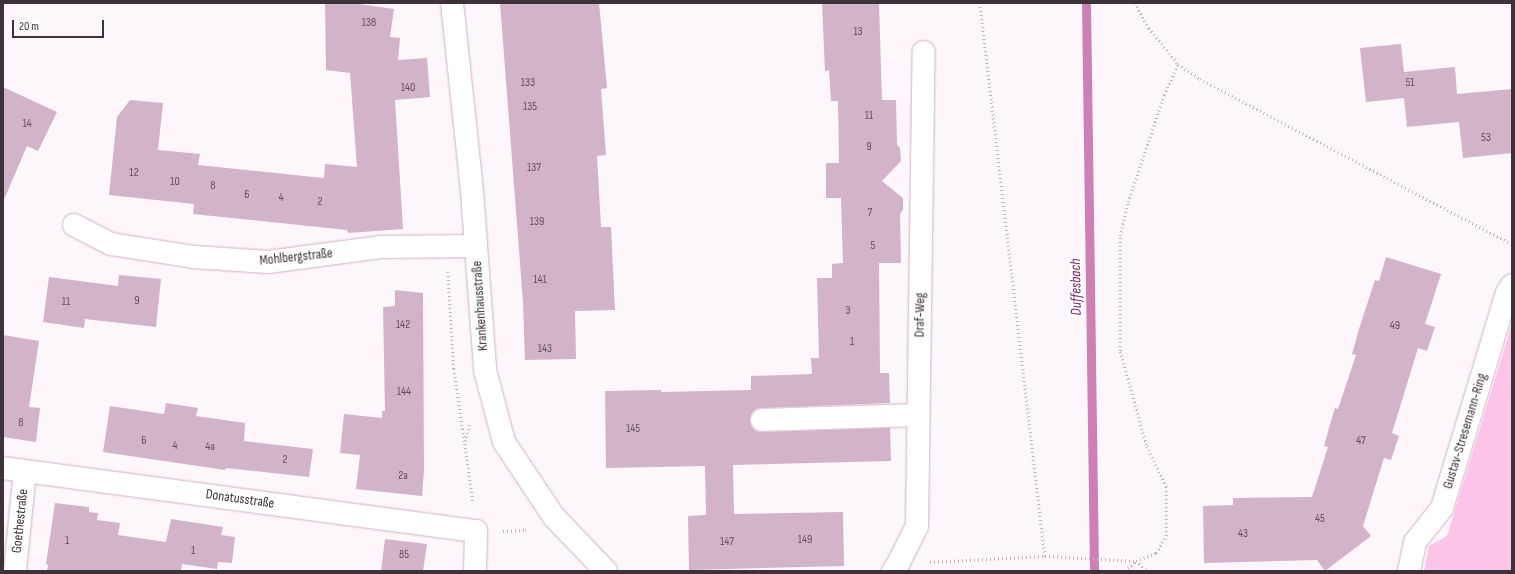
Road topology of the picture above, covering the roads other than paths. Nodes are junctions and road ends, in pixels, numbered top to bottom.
1 (452, 3) edge
2 (924, 52) dead end
3 (74, 225) dead end
4 (476, 246) junction
5 (1512, 285) edge
6 (918, 416) junction
7 (762, 420) dead end
8 (3, 468) edge
9 (25, 471) junction
10 (896, 568) edge
11 (15, 571) edge
12 (475, 571) edge
13 (606, 571) edge
14 (1409, 571) edge

1 - 4 street, Krankenhausstraße
2 - 6 street, Draf-Weg
3 - 4 street, Mohlbergstraße
4 - 13 street, Krankenhausstraße
5 - 14 street, Gustav-Stresemann-Ring
6 - 7 street
6 - 10 street, Draf-Weg
8 - 9 street, Donatusstraße
9 - 11 street, Goethestraße
9 - 12 street, Donatusstraße

